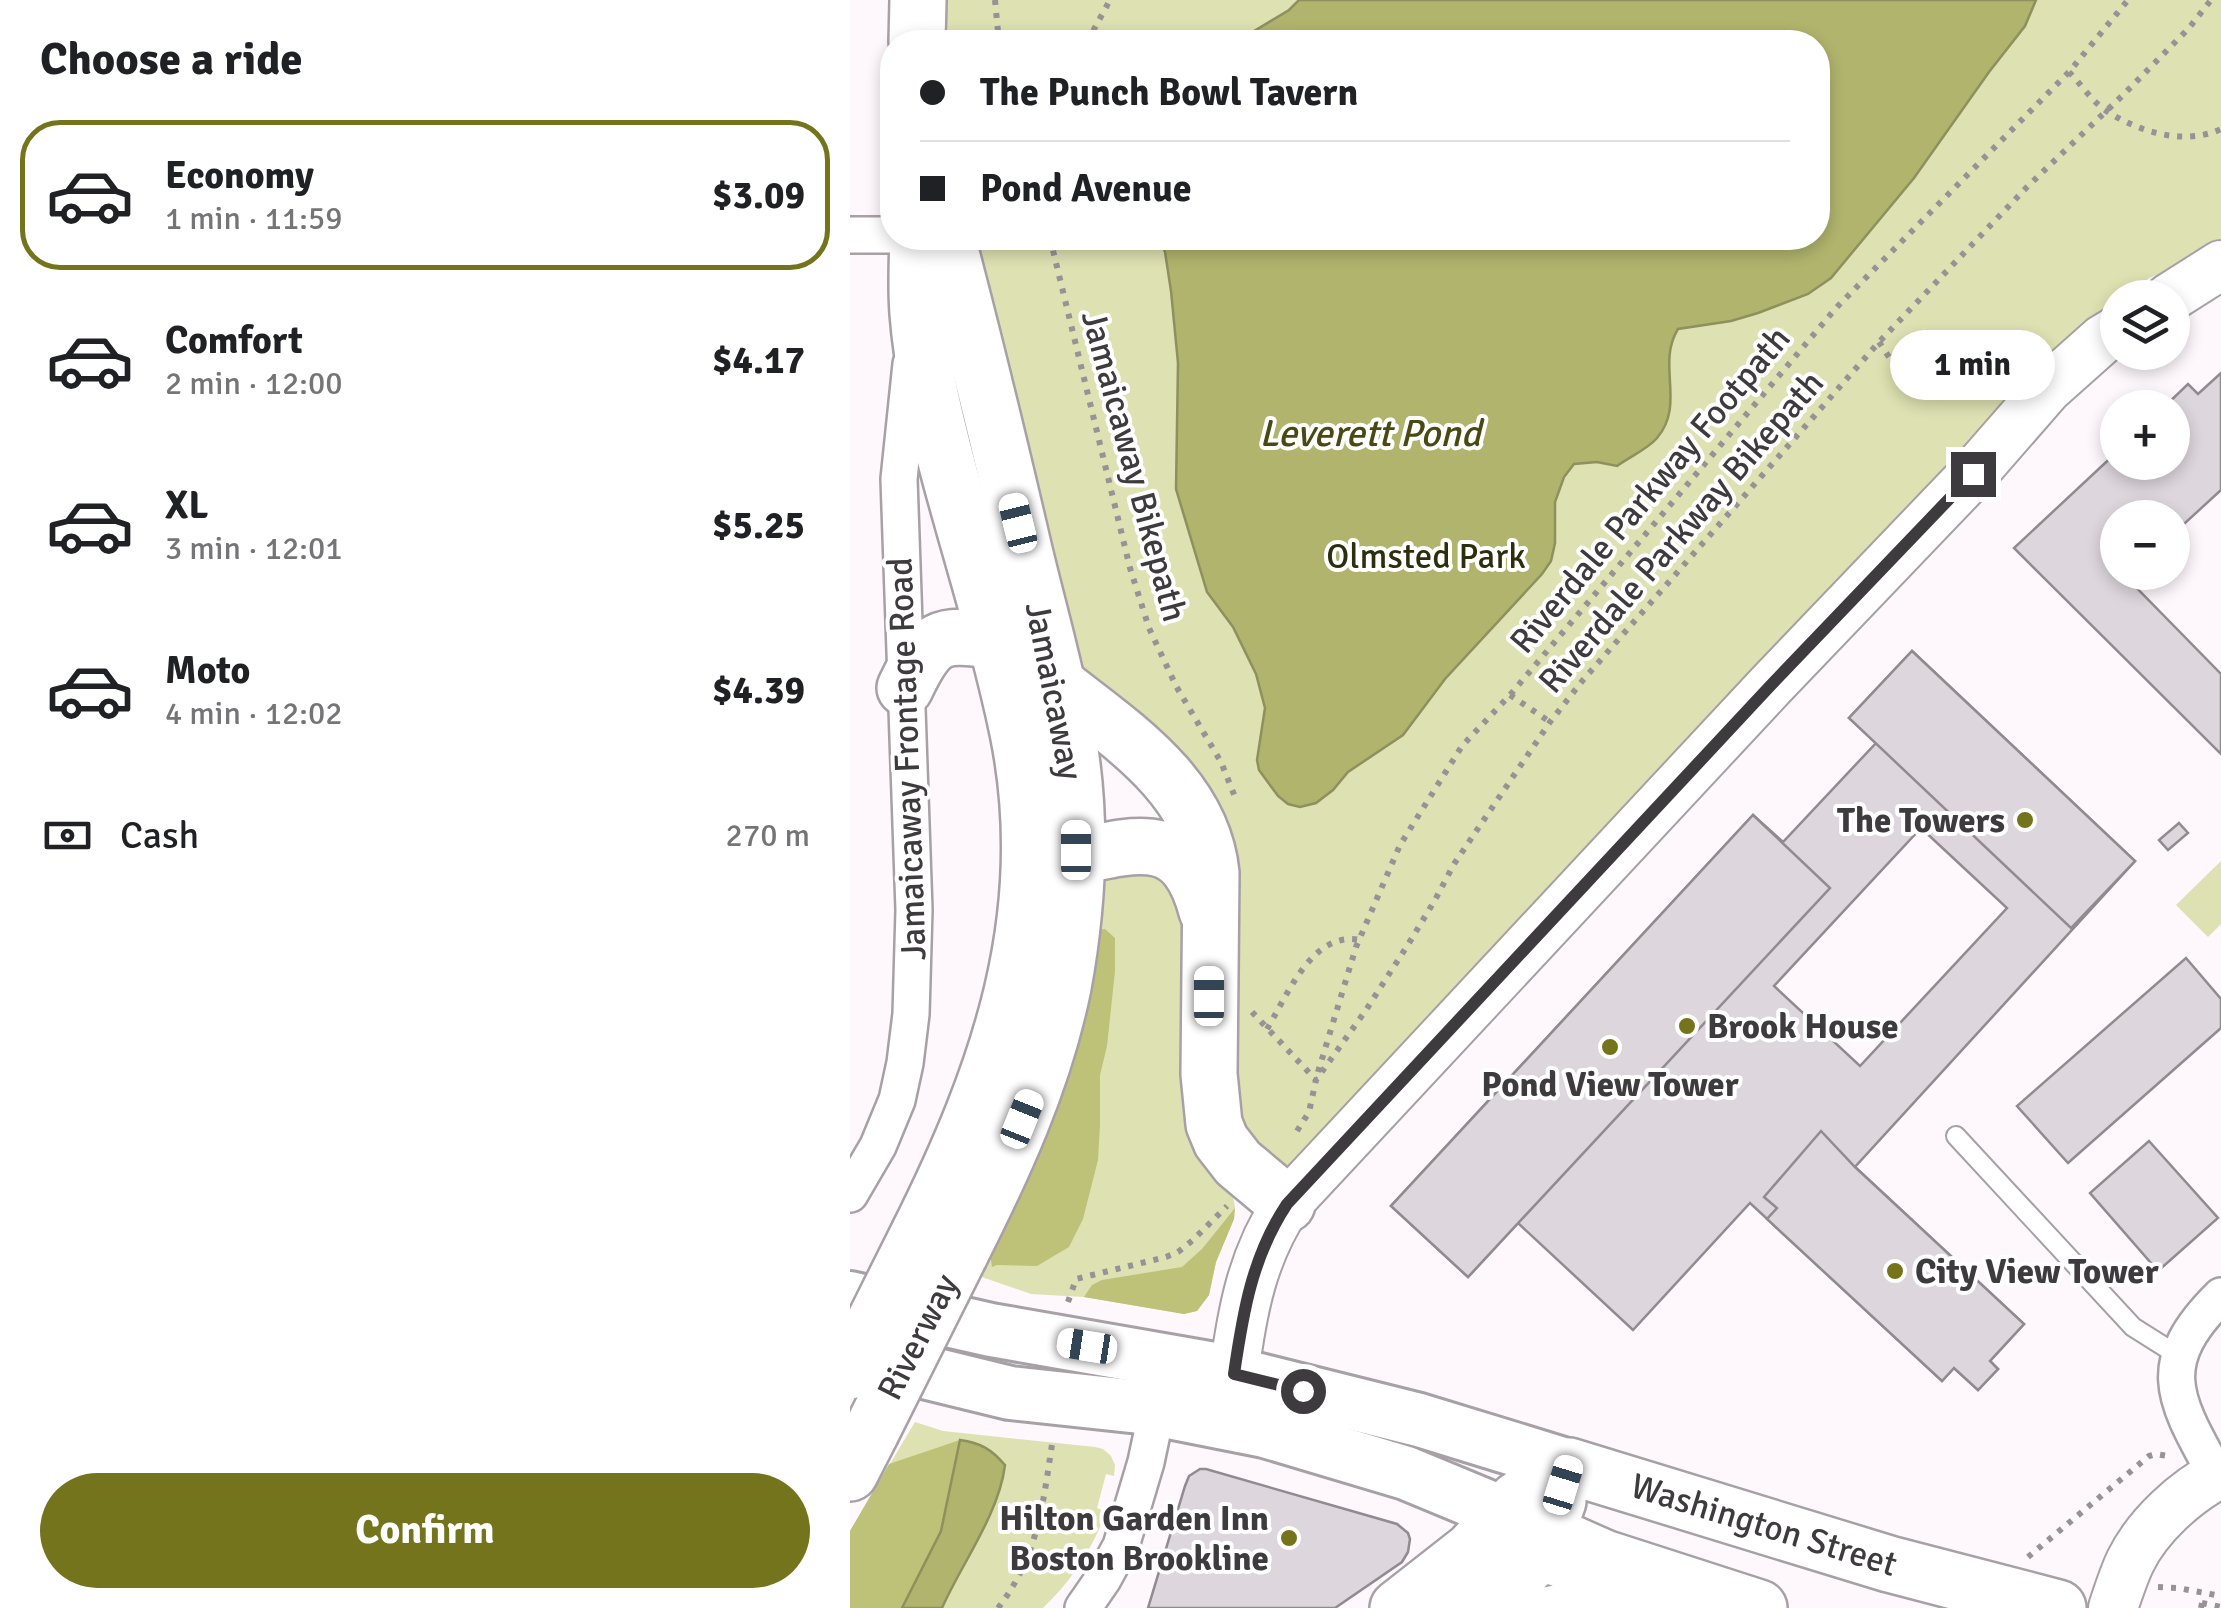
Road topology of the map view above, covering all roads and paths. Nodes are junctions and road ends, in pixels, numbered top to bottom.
1 (918, 0) edge
2 (995, 0) edge
3 (1110, 0) edge
4 (2128, 0) edge
5 (2211, 0) edge
6 (917, 30) edge
7 (998, 30) edge
8 (1094, 30) edge
9 (2069, 72) junction
10 (2105, 110) junction
11 (2221, 129) edge
12 (850, 235) edge
13 (880, 235) edge
14 (918, 250) edge
15 (950, 250) edge
16 (1053, 250) edge
17 (2221, 265) edge
18 (2190, 285) edge
19 (918, 312) junction
20 (1878, 342) junction
21 (2100, 342) edge
22 (1892, 360) dead end
23 (995, 641) junction
24 (1056, 684) junction
25 (905, 688) junction
26 (1510, 695) junction
27 (1550, 722) junction
28 (1240, 815) dead end
29 (1076, 857) junction
30 (1209, 919) junction
31 (1360, 940) junction
32 (1248, 1004) dead end
33 (1266, 1029) junction
34 (1316, 1080) junction
35 (1956, 1136) dead end
36 (1290, 1139) dead end
37 (850, 1194) edge
38 (1232, 1200) dead end
39 (1287, 1204) junction
40 (939, 1244) junction
41 (2221, 1296) edge
42 (850, 1298) edge
43 (1065, 1325) junction
44 (850, 1354) edge
45 (2179, 1356) junction
46 (850, 1371) edge
47 (1234, 1374) junction
48 (1157, 1410) junction
49 (1055, 1415) junction
50 (860, 1453) edge
51 (2170, 1456) dead end
52 (1569, 1466) junction
53 (2218, 1474) edge
54 (1525, 1523) junction
55 (2022, 1565) dead end
56 (2202, 1603) edge
57 (1747, 1604) edge
58 (2221, 1607) edge
59 (998, 1608) edge
60 (1084, 1608) edge
61 (1398, 1608) edge
62 (1470, 1608) edge
63 (1502, 1608) edge
64 (1531, 1608) edge
65 (1621, 1608) edge
66 (2058, 1608) edge
67 (2113, 1608) edge

1 - 6 highway
2 - 7 path
3 - 8 path
4 - 9 path, Riverdale Parkway Footpath
5 - 10 path, Riverdale Parkway Bikepath
9 - 10 path
9 - 26 path, Riverdale Parkway Footpath
10 - 11 path
10 - 20 path, Riverdale Parkway Bikepath
12 - 13 street
14 - 19 highway, Jamaicaway
15 - 24 highway, Jamaicaway
16 - 28 path, Jamaicaway Bikepath
17 - 18 main road
19 - 23 highway, Jamaicaway
19 - 25 street, Jamaicaway Frontage Road
20 - 22 path
20 - 27 path, Riverdale Parkway Bikepath
21 - 39 main road
23 - 25 highway
23 - 40 highway, Jamaicaway
24 - 29 highway, Jamaicaway
24 - 30 highway
25 - 37 street, Jamaicaway Frontage Road
26 - 27 path
26 - 31 path, Riverdale Parkway Footpath
27 - 34 path, Riverdale Parkway Bikepath
29 - 30 highway
29 - 40 highway, Jamaicaway
30 - 39 highway
31 - 33 path
31 - 34 path, Riverdale Parkway Footpath
32 - 33 path
33 - 34 path
34 - 36 path, Riverdale Parkway Bikepath
35 - 45 lane
38 - 43 path
39 - 47 main road
40 - 46 highway, Riverway, bridge
40 - 50 highway, Riverway, bridge
41 - 45 street
42 - 43 main road, Washington Street
43 - 47 main road, Washington Street
44 - 49 main road
45 - 53 street
47 - 52 main road, Washington Street
48 - 49 main road
48 - 54 main road
48 - 60 street
49 - 59 path
51 - 55 path
52 - 54 highway
52 - 66 highway, Washington Street
53 - 67 main road
54 - 57 highway
54 - 61 highway
54 - 62 highway
56 - 58 path
57 - 65 highway
63 - 64 street

